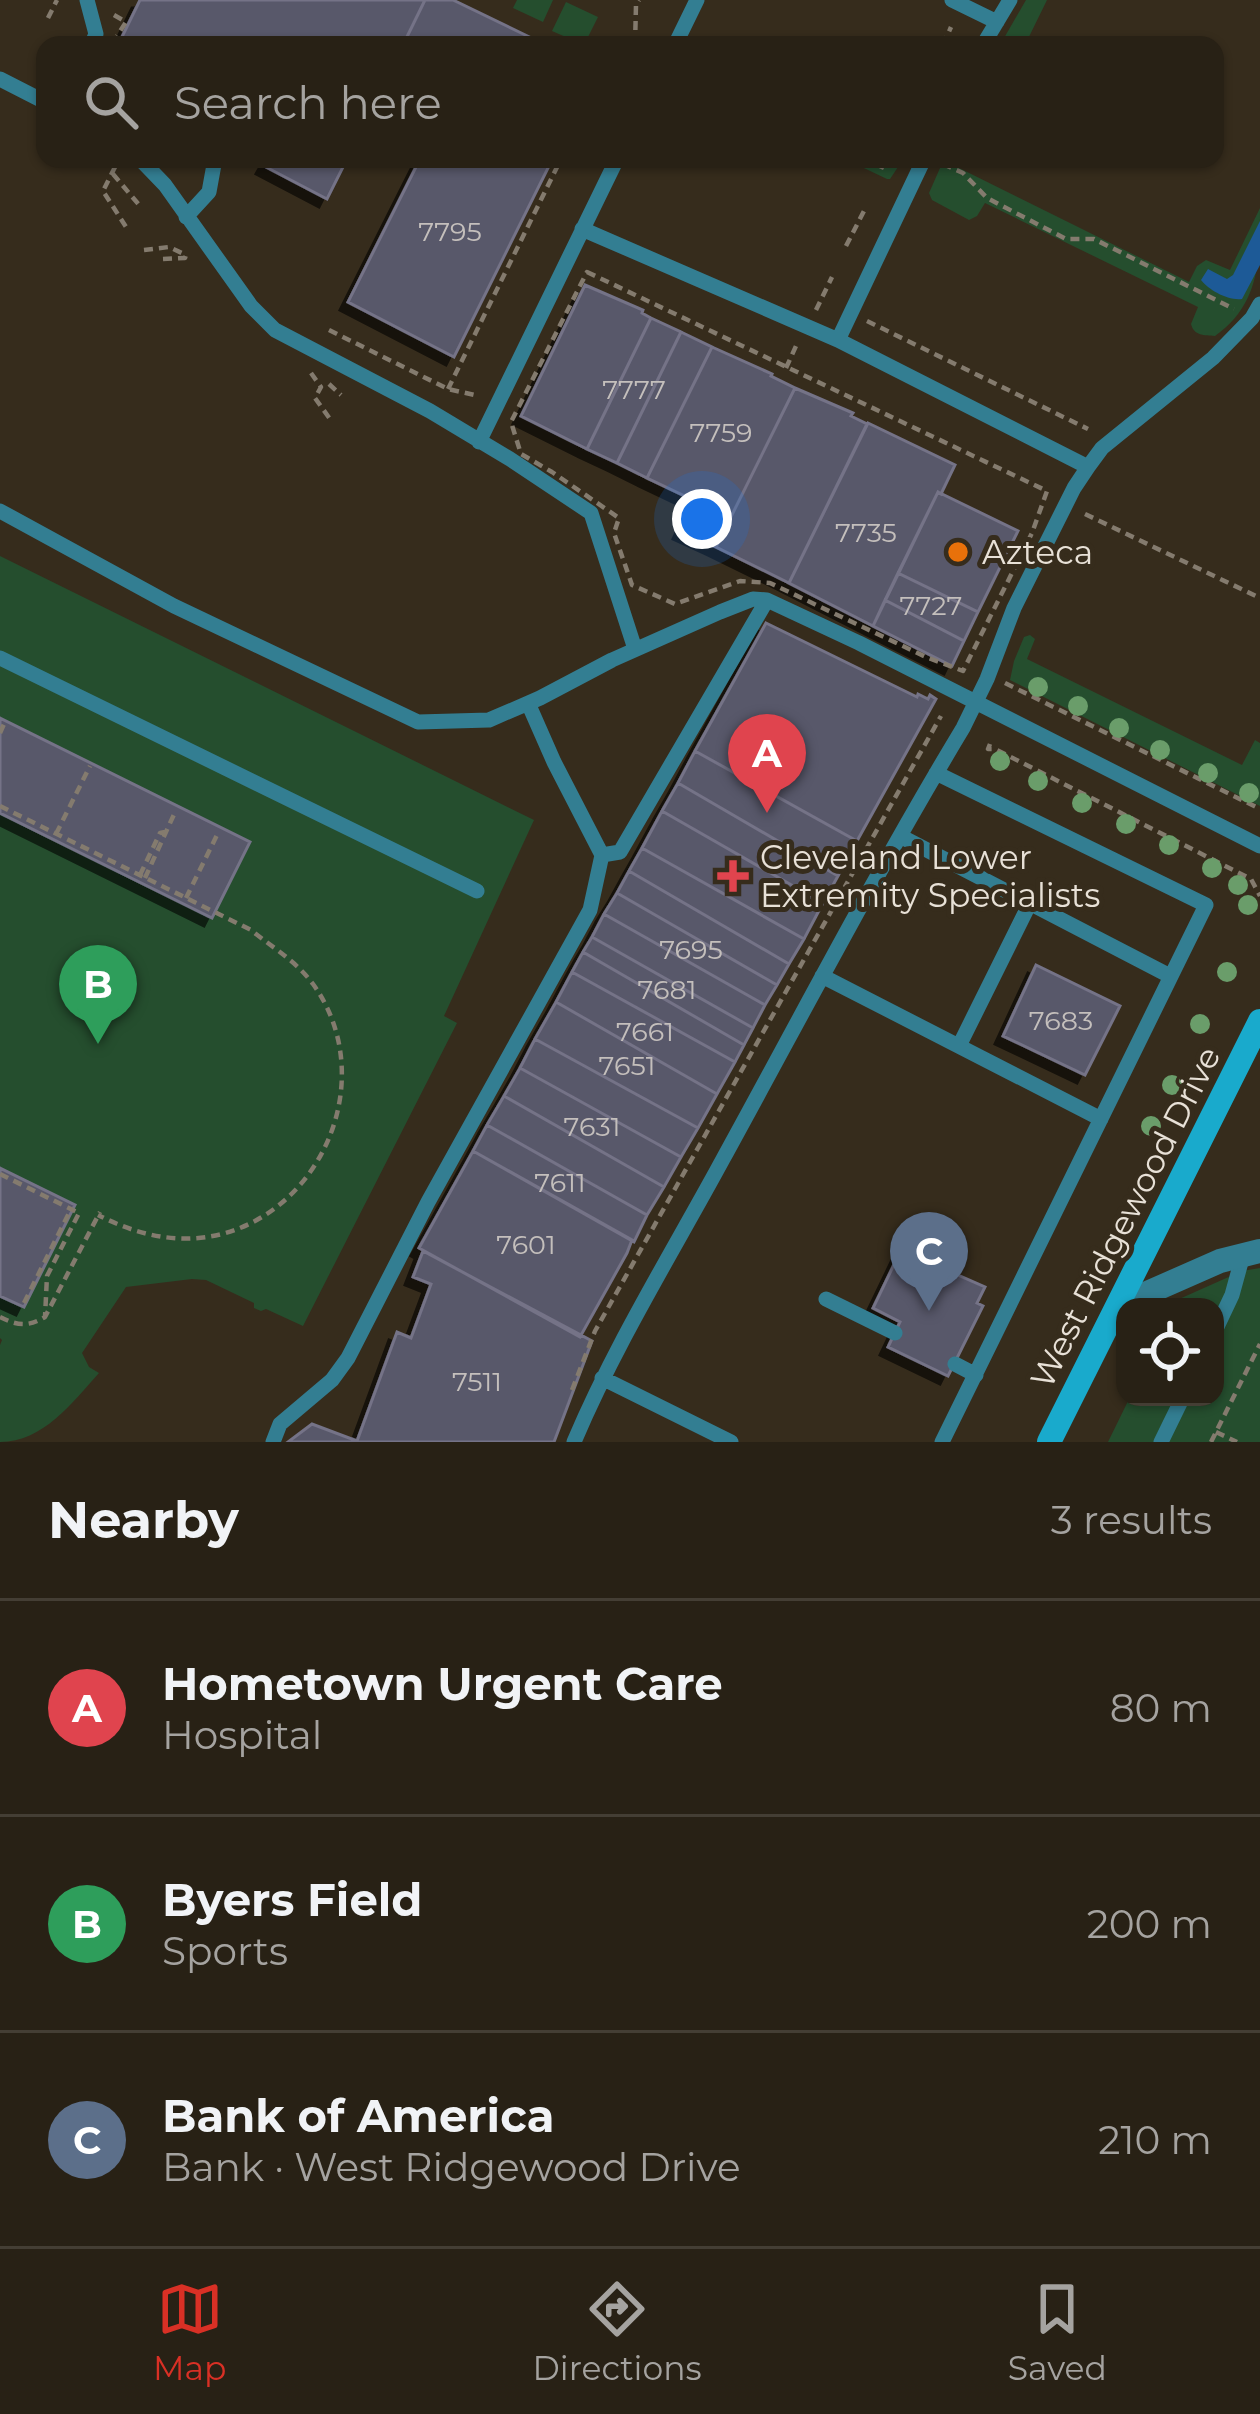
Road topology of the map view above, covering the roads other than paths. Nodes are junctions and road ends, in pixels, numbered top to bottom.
1 (86, 0) edge
2 (697, 0) edge
3 (952, 0) edge
4 (1010, 0) edge
5 (997, 22) junction
6 (95, 36) edge
7 (679, 36) edge
8 (988, 36) edge
9 (0, 79) edge
10 (36, 97) edge
11 (149, 168) edge
12 (213, 168) edge
13 (613, 168) edge
14 (920, 168) edge
15 (186, 217) junction
16 (582, 230) junction
17 (1260, 304) edge
18 (838, 340) junction
19 (479, 442) junction
20 (1088, 467) junction
21 (0, 511) edge
22 (767, 600) junction
23 (634, 649) junction
24 (0, 658) edge
25 (528, 703) junction
26 (975, 703) junction
27 (936, 773) junction
28 (900, 836) junction
29 (1260, 846) edge
30 (602, 855) junction
31 (477, 891) dead end
32 (1030, 903) junction
33 (822, 976) junction
34 (1170, 976) junction
35 (1260, 1021) edge
36 (959, 1046) junction
37 (1101, 1119) junction
38 (1251, 1253) edge
39 (1123, 1298) edge
40 (1136, 1298) edge
41 (826, 1299) dead end
42 (1224, 1312) edge
43 (1116, 1313) edge
44 (895, 1333) dead end
45 (955, 1364) dead end
46 (976, 1375) junction
47 (602, 1378) junction
48 (1179, 1406) edge
49 (273, 1442) edge
50 (574, 1442) edge
51 (731, 1442) edge
52 (942, 1442) edge
53 (1049, 1442) edge
54 (1161, 1442) edge

1 - 6 lane
2 - 7 lane
3 - 5 lane
4 - 5 lane
5 - 8 lane
9 - 10 lane
11 - 15 lane
12 - 15 lane
13 - 16 lane
14 - 18 lane
15 - 19 lane
16 - 18 lane
16 - 19 lane
17 - 20 lane
18 - 20 lane
19 - 23 lane
20 - 26 lane
21 - 25 lane
22 - 23 lane
22 - 26 lane
22 - 30 lane
23 - 25 lane
24 - 31 lane
25 - 30 lane
26 - 27 lane
26 - 29 lane
27 - 28 lane
27 - 34 lane
28 - 32 lane
28 - 33 lane
30 - 49 lane
32 - 34 lane
32 - 36 lane
33 - 36 lane
33 - 47 lane
34 - 37 lane
35 - 39 main road, West Ridgewood Drive
36 - 37 lane
37 - 46 lane
38 - 40 street
38 - 42 lane
41 - 44 lane
43 - 53 main road, West Ridgewood Drive
45 - 46 lane
46 - 52 lane
47 - 50 lane
47 - 51 lane
48 - 54 lane

